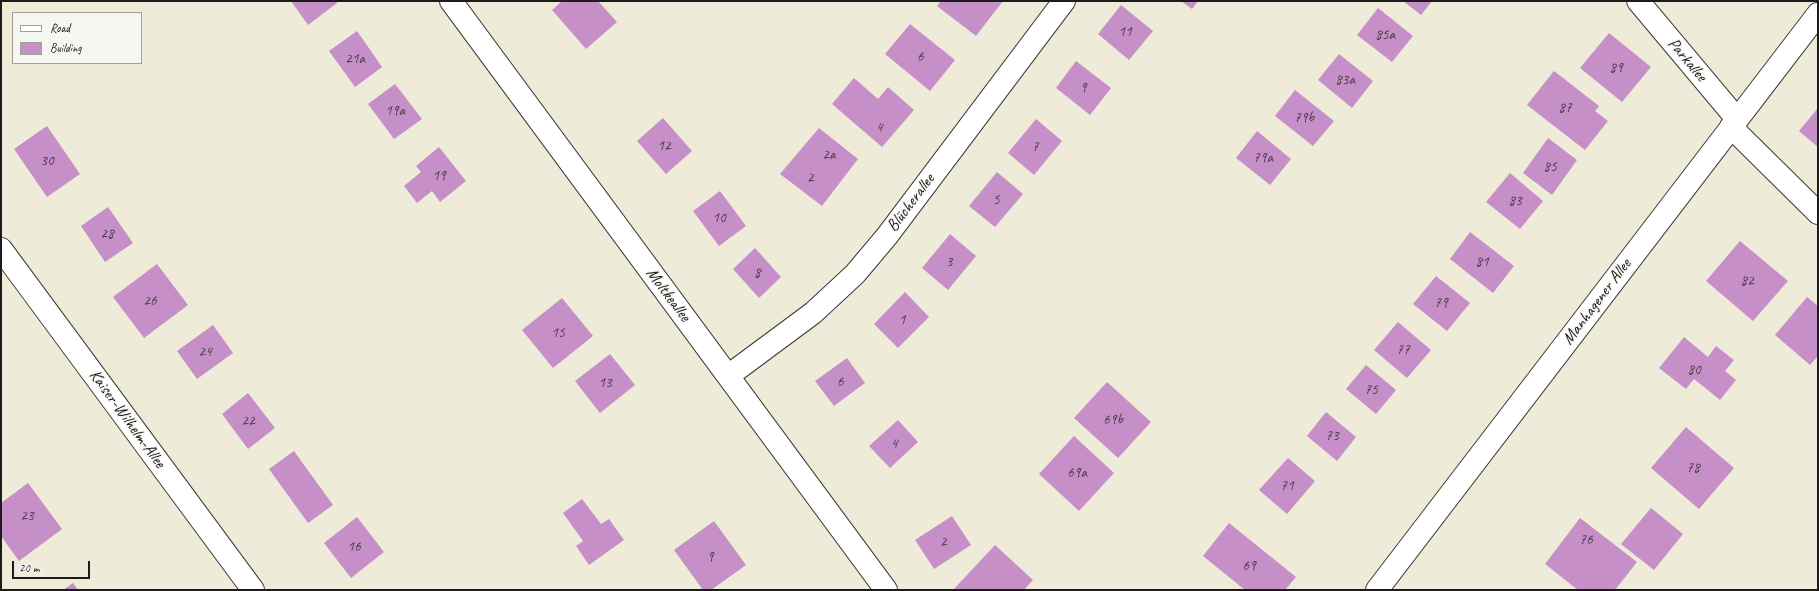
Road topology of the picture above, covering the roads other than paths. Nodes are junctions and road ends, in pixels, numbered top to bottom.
1 (451, 1) edge
2 (1064, 1) edge
3 (1638, 1) edge
4 (1818, 14) edge
5 (1734, 123) junction
6 (1818, 213) edge
7 (1, 249) edge
8 (728, 376) junction
9 (253, 590) edge
10 (886, 590) edge
11 (1378, 590) edge

1 - 8 street, Moltkeallee
2 - 8 street, Blücherallee
3 - 5 street, Parkallee
4 - 5 street, Manhagener Allee
5 - 6 street, Parkallee
5 - 11 street, Manhagener Allee
7 - 9 street, Kaiser-Wilhelm-Allee
8 - 10 street, Moltkeallee

